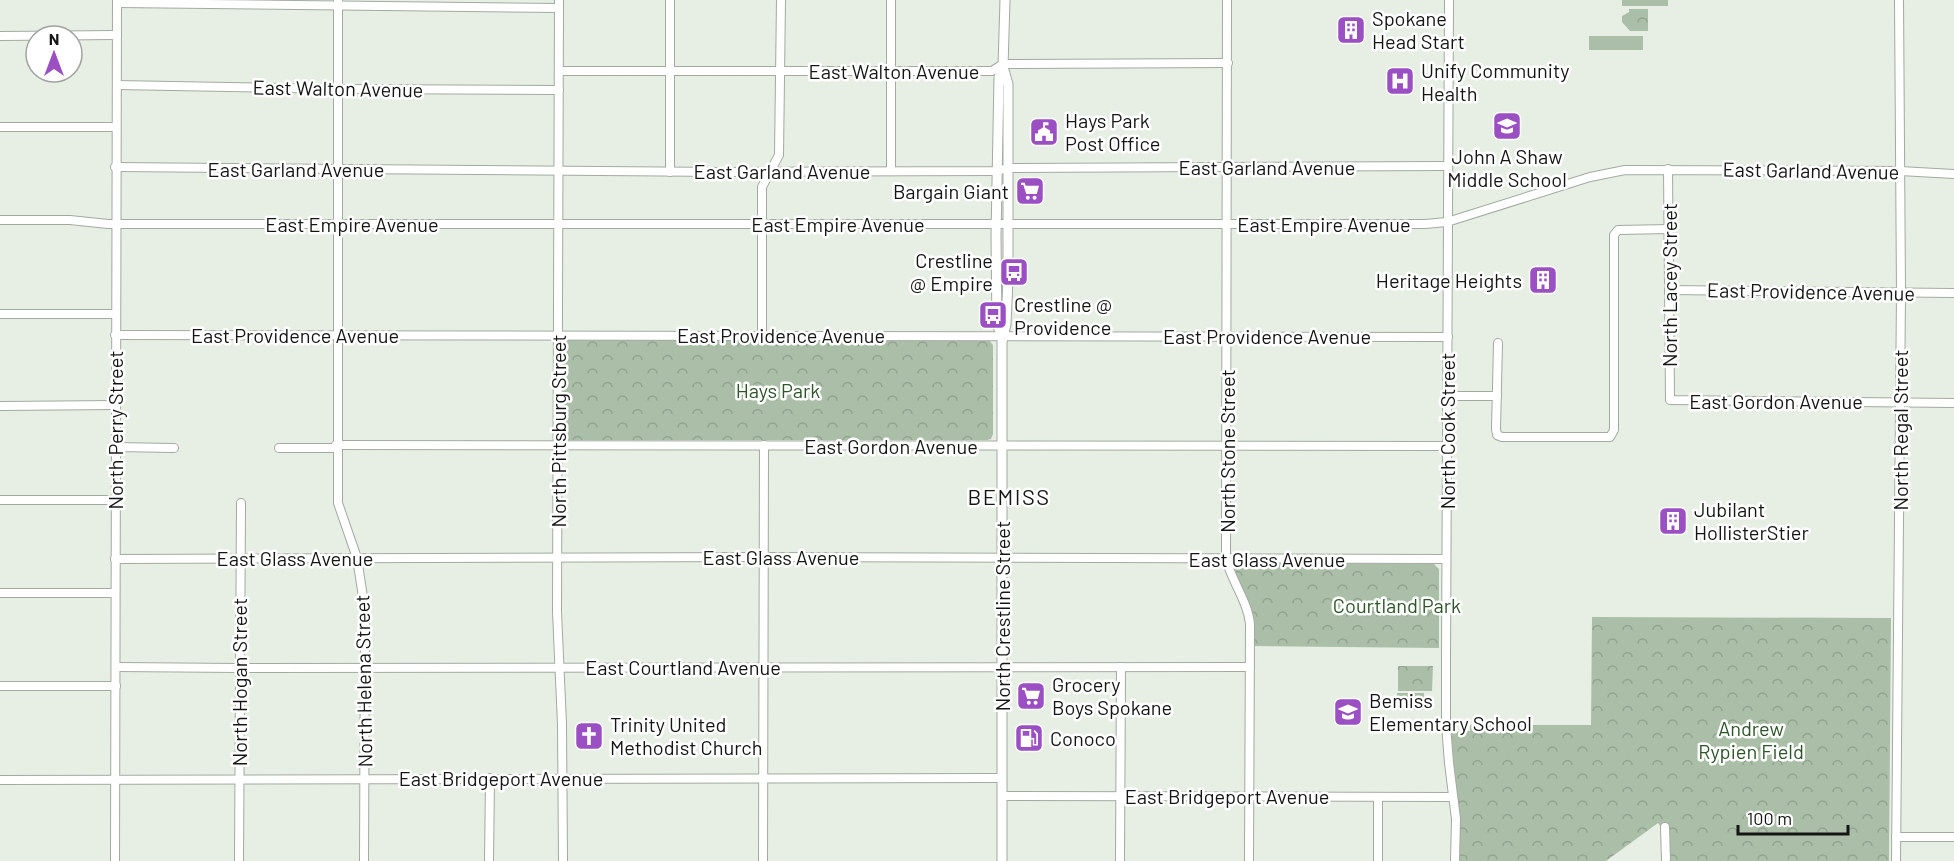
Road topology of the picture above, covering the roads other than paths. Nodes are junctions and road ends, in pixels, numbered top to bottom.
1 (670, 0) edge
2 (781, 0) edge
3 (891, 0) edge
4 (1005, 0) edge
5 (1227, 0) edge
6 (1449, 0) edge
7 (1899, 0) edge
8 (117, 2) edge
9 (338, 3) edge
10 (559, 4) edge
11 (117, 35) junction
12 (0, 36) edge
13 (1228, 63) junction
14 (1003, 65) junction
15 (890, 70) junction
16 (559, 72) junction
17 (671, 72) junction
18 (780, 72) junction
19 (117, 85) junction
20 (339, 89) junction
21 (559, 90) junction
22 (0, 127) edge
23 (115, 127) junction
24 (1448, 166) junction
25 (115, 167) junction
26 (1008, 168) junction
27 (1227, 168) junction
28 (338, 169) junction
29 (1668, 169) junction
30 (558, 171) junction
31 (891, 171) junction
32 (997, 171) junction
33 (1900, 171) junction
34 (670, 172) junction
35 (771, 172) junction
36 (1954, 174) edge
37 (0, 220) edge
38 (1447, 222) junction
39 (115, 224) junction
40 (338, 224) junction
41 (559, 224) junction
42 (763, 224) junction
43 (997, 224) junction
44 (1008, 224) junction
45 (1226, 224) junction
46 (1669, 229) junction
47 (1669, 290) junction
48 (1901, 293) junction
49 (1954, 293) edge
50 (0, 314) edge
51 (115, 314) junction
52 (558, 334) junction
53 (115, 335) junction
54 (338, 335) junction
55 (762, 335) junction
56 (1002, 335) junction
57 (1227, 336) junction
58 (1448, 337) junction
59 (1498, 343) dead end
60 (1447, 396) junction
61 (1497, 396) junction
62 (1670, 400) joint
63 (1900, 402) junction
64 (1954, 403) edge
65 (115, 405) junction
66 (0, 406) edge
67 (764, 445) junction
68 (336, 446) junction
69 (557, 446) junction
70 (1001, 446) junction
71 (1226, 446) junction
72 (1446, 446) junction
73 (115, 447) junction
74 (174, 448) dead end
75 (279, 448) dead end
76 (0, 500) edge
77 (115, 501) junction
78 (241, 503) dead end
79 (557, 557) junction
80 (763, 557) junction
81 (1002, 557) junction
82 (357, 558) junction
83 (115, 559) junction
84 (240, 559) junction
85 (1226, 559) junction
86 (1446, 559) junction
87 (0, 593) edge
88 (115, 593) junction
89 (559, 666) junction
90 (1002, 666) junction
91 (116, 667) junction
92 (365, 667) junction
93 (762, 667) junction
94 (1121, 667) junction
95 (1250, 667) junction
96 (240, 668) junction
97 (0, 687) edge
98 (116, 687) junction
99 (364, 778) junction
100 (490, 778) junction
101 (561, 778) junction
102 (763, 778) junction
103 (1002, 778) junction
104 (0, 780) edge
105 (115, 780) junction
106 (239, 780) junction
107 (1002, 796) junction
108 (1120, 796) junction
109 (1249, 796) junction
110 (1378, 797) junction
111 (1453, 797) junction
112 (1665, 827) dead end
113 (1896, 837) junction
114 (1954, 837) edge
115 (115, 861) edge
116 (239, 861) edge
117 (364, 861) edge
118 (489, 861) edge
119 (563, 861) edge
120 (763, 861) edge
121 (1002, 861) edge
122 (1120, 861) edge
123 (1249, 861) edge
124 (1378, 861) edge
125 (1455, 861) edge
126 (1666, 861) edge
127 (1896, 861) edge

1 - 17 street
2 - 18 street
3 - 15 street
4 - 14 main road, North Crestline Street
5 - 13 street, North Stone Street
6 - 24 street, North Cook Street
7 - 33 street, North Regal Street
8 - 9 street
8 - 11 street, North Perry Street
9 - 10 street
9 - 20 street, North Helena Street
10 - 16 street, North Pittsburg Street
11 - 12 street
11 - 19 street, North Perry Street
13 - 14 street, East Walton Avenue
13 - 27 street, North Stone Street
14 - 15 street, East Walton Avenue
14 - 26 main road, North Crestline Street
14 - 32 main road, North Crestline Street
15 - 18 street, East Walton Avenue
15 - 31 street
16 - 17 street, East Walton Avenue
16 - 21 street, North Pittsburg Street
17 - 18 street, East Walton Avenue
17 - 34 street
18 - 35 street
19 - 20 street, East Walton Avenue
19 - 23 street, North Perry Street
20 - 21 street, East Walton Avenue
20 - 28 street, North Helena Street
21 - 30 street, North Pittsburg Street
22 - 23 street
23 - 25 street, North Perry Street
24 - 27 street, East Garland Avenue
24 - 38 street, North Cook Street
25 - 28 street, East Garland Avenue
25 - 39 street, North Perry Street
26 - 27 street, East Garland Avenue
26 - 32 street, East Garland Avenue
26 - 44 main road, North Crestline Street
27 - 45 street, North Stone Street
28 - 30 street, East Garland Avenue
28 - 40 street, North Helena Street
29 - 33 street, East Garland Avenue
29 - 38 street, East Empire Avenue
29 - 46 street, North Lacey Street
30 - 34 street, East Garland Avenue
30 - 41 street, North Pittsburg Street
31 - 32 street, East Garland Avenue
31 - 35 street, East Garland Avenue
32 - 43 main road, North Crestline Street
33 - 36 street, East Garland Avenue
33 - 48 street, North Regal Street
34 - 35 street, East Garland Avenue
35 - 42 street
37 - 39 street, East Empire Avenue
38 - 45 street, East Empire Avenue
38 - 58 street, North Cook Street
39 - 40 street, East Empire Avenue
39 - 51 street, North Perry Street
40 - 41 street, East Empire Avenue
40 - 54 street, North Helena Street
41 - 42 street, East Empire Avenue
41 - 52 street, North Pittsburg Street
42 - 43 street, East Empire Avenue
42 - 55 street
43 - 44 street, East Empire Avenue
43 - 56 main road, North Crestline Street
44 - 45 street, East Empire Avenue
44 - 56 main road, North Crestline Street
45 - 57 street, North Stone Street
46 - 47 street, North Lacey Street
46 - 61 street
47 - 48 street, East Providence Avenue
47 - 62 street, North Lacey Street
48 - 49 street, East Providence Avenue
48 - 63 street, North Regal Street
50 - 51 street
51 - 53 street, North Perry Street
52 - 54 street, East Providence Avenue
52 - 55 street, East Providence Avenue
52 - 69 street, North Pittsburg Street
53 - 54 street, East Providence Avenue
53 - 65 street, North Perry Street
54 - 68 street, North Helena Street
55 - 56 street, East Providence Avenue
56 - 57 street, East Providence Avenue
56 - 70 main road, North Crestline Street
57 - 58 street, East Providence Avenue
57 - 71 street, North Stone Street
58 - 60 street, North Cook Street
59 - 61 street
60 - 61 street
60 - 72 street, North Cook Street
62 - 63 street, East Gordon Avenue
63 - 64 street, East Gordon Avenue
63 - 113 street, North Regal Street
65 - 66 street
65 - 73 street, North Perry Street
67 - 69 street, East Gordon Avenue
67 - 70 street, East Gordon Avenue
67 - 80 street
68 - 69 street, East Gordon Avenue
68 - 75 street, East Gordon Avenue
68 - 82 street, North Helena Street
69 - 79 street, North Pittsburg Street
70 - 71 street, East Gordon Avenue
70 - 81 main road, North Crestline Street
71 - 72 street, East Gordon Avenue
71 - 85 street, North Stone Street
72 - 86 street, North Cook Street
73 - 74 street
73 - 77 street, North Perry Street
76 - 77 street
77 - 83 street, North Perry Street
78 - 84 street, North Hogan Street
79 - 80 street, East Glass Avenue
79 - 82 street, East Glass Avenue
79 - 89 street, North Pittsburg Street
80 - 81 street, East Glass Avenue
80 - 93 street
81 - 85 street, East Glass Avenue
81 - 90 main road, North Crestline Street
82 - 84 street, East Glass Avenue
82 - 92 street, North Helena Street
83 - 84 street, East Glass Avenue
83 - 88 street, North Perry Street
84 - 96 street, North Hogan Street
85 - 86 street, East Glass Avenue
85 - 95 street, North Stone Street
86 - 111 street, North Cook Street
87 - 88 street
88 - 91 street, North Perry Street
89 - 92 street, East Courtland Avenue
89 - 93 street, East Courtland Avenue
89 - 101 street, North Pittsburg Street
90 - 93 street, East Courtland Avenue
90 - 94 street, East Courtland Avenue
90 - 103 main road, North Crestline Street
91 - 96 street, East Courtland Avenue
91 - 98 street, North Perry Street
92 - 96 street, East Courtland Avenue
92 - 99 street, North Helena Street
93 - 102 street
94 - 95 street, East Courtland Avenue
94 - 108 street
95 - 109 street, North Stone Street
96 - 106 street, North Hogan Street
97 - 98 street
98 - 105 street, North Perry Street
99 - 100 street, East Bridgeport Avenue
99 - 106 street, East Bridgeport Avenue
99 - 117 street, North Helena Street
100 - 101 street, East Bridgeport Avenue
100 - 118 street
101 - 102 street, East Bridgeport Avenue
101 - 119 street, North Pittsburg Street
102 - 103 street, East Bridgeport Avenue
102 - 120 street
103 - 107 main road, North Crestline Street
104 - 105 street, East Bridgeport Avenue
105 - 106 street, East Bridgeport Avenue
105 - 115 street, North Perry Street
106 - 116 street, North Hogan Street
107 - 108 street, East Bridgeport Avenue
107 - 121 main road, North Crestline Street
108 - 109 street, East Bridgeport Avenue
108 - 122 street
109 - 110 street, East Bridgeport Avenue
109 - 123 street, North Stone Street
110 - 111 street, East Bridgeport Avenue
110 - 124 street
111 - 125 street, North Cook Street
112 - 126 street
113 - 114 street
113 - 127 street, North Regal Street

